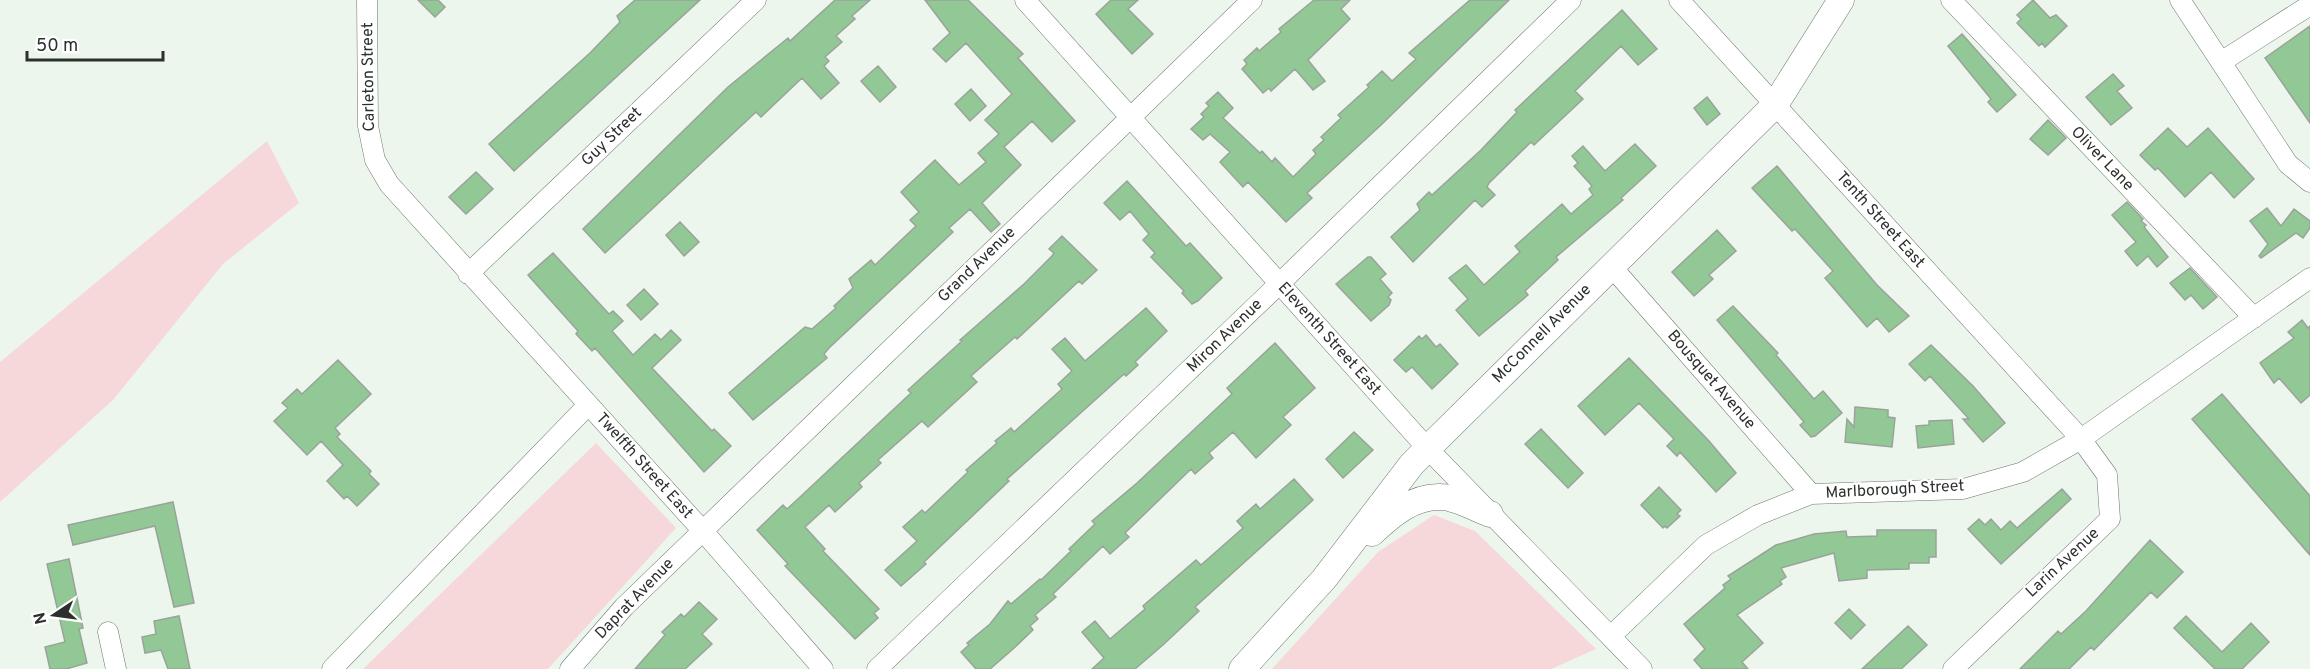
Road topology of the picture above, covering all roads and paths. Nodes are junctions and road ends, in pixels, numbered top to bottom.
1 (367, 0) edge
2 (756, 0) edge
3 (1025, 0) edge
4 (1252, 0) edge
5 (1571, 0) edge
6 (1679, 0) edge
7 (1841, 0) edge
8 (1951, 0) edge
9 (2180, 0) edge
10 (2310, 5) edge
11 (2221, 62) junction
12 (1775, 105) junction
13 (1130, 118) junction
14 (2310, 182) edge
15 (1611, 266) junction
16 (465, 270) junction
17 (2310, 278) edge
18 (1280, 284) junction
19 (2254, 318) junction
20 (588, 405) junction
21 (2080, 440) junction
22 (1428, 449) junction
23 (1811, 494) junction
24 (1490, 514) junction
25 (702, 530) junction
26 (1324, 579) junction
27 (108, 632) dead end
28 (1611, 636) junction
29 (116, 669) edge
30 (332, 669) edge
31 (570, 669) edge
32 (823, 669) edge
33 (877, 669) edge
34 (1242, 669) edge
35 (1642, 669) edge
36 (1953, 669) edge

1 - 16 street, Carleton Street
2 - 16 street, Guy Street
3 - 13 street, Eleventh Street East
4 - 13 street, Grand Avenue
5 - 18 street, Miron Avenue
6 - 12 street, Tenth Street East
7 - 12 main road, McConnell Avenue
8 - 19 street, Oliver Lane
9 - 11 street
10 - 11 street
11 - 14 street
12 - 15 main road, McConnell Avenue
12 - 21 street, Tenth Street East
13 - 18 street, Eleventh Street East
13 - 25 street, Grand Avenue
15 - 22 main road, McConnell Avenue
15 - 23 street, Bousquet Avenue
16 - 20 street, Twelfth Street East
17 - 19 street, Marlborough Street
18 - 22 street, Eleventh Street East
18 - 33 street, Miron Avenue
19 - 21 street, Marlborough Street
20 - 25 street, Twelfth Street East
20 - 30 street
21 - 23 street, Marlborough Street
21 - 36 street, Larin Avenue
22 - 24 street, Eleventh Street East
22 - 26 main road, McConnell Avenue
23 - 28 street, Marlborough Street
24 - 26 main road
24 - 28 street, Eleventh Street East
25 - 31 street, Daprat Avenue
25 - 32 street, Twelfth Street East
26 - 34 main road, McConnell Avenue
27 - 29 street
28 - 35 street, Eleventh Street East

